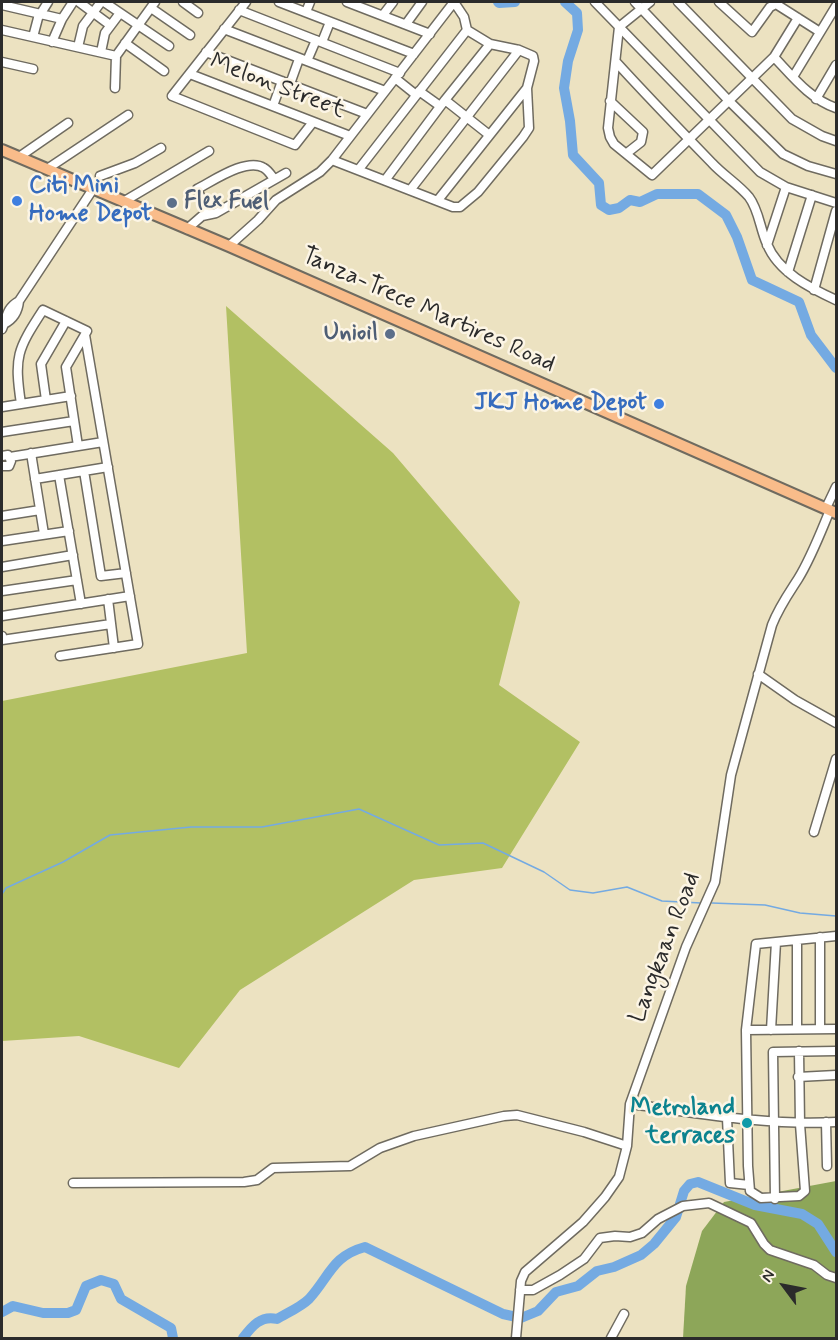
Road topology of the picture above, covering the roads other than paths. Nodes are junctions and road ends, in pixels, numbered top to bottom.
1 (48, 2) edge
2 (79, 2) edge
3 (102, 2) edge
4 (183, 2) edge
5 (246, 2) edge
6 (279, 2) edge
7 (310, 2) edge
8 (347, 2) edge
9 (393, 2) edge
10 (422, 2) edge
11 (454, 2) edge
12 (595, 2) edge
13 (635, 2) edge
14 (650, 2) edge
15 (678, 2) edge
16 (718, 2) edge
17 (69, 3) edge
18 (151, 4) edge
19 (362, 4) edge
20 (2, 5) edge
21 (20, 5) edge
22 (837, 6) edge
23 (642, 9) junction
24 (239, 10) junction
25 (93, 12) junction
26 (306, 12) junction
27 (120, 13) junction
28 (198, 13) dead end
29 (40, 14) junction
30 (383, 15) junction
31 (798, 18) junction
32 (62, 19) junction
33 (330, 22) junction
34 (405, 24) junction
35 (138, 25) junction
36 (110, 26) junction
37 (619, 27) junction
38 (224, 29) junction
39 (2, 30) edge
40 (467, 30) junction
41 (820, 32) junction
42 (430, 34) junction
43 (190, 35) dead end
44 (33, 37) junction
45 (319, 41) junction
46 (52, 42) junction
47 (125, 43) junction
48 (490, 44) junction
49 (169, 46) dead end
50 (78, 47) junction
51 (519, 50) junction
52 (101, 52) junction
53 (206, 52) junction
54 (414, 54) junction
55 (116, 56) junction
56 (774, 57) junction
57 (303, 60) junction
58 (2, 62) edge
59 (617, 63) junction
60 (837, 65) edge
61 (33, 69) dead end
62 (164, 71) dead end
63 (190, 74) junction
64 (397, 75) junction
65 (793, 77) junction
66 (753, 79) junction
67 (286, 83) junction
68 (115, 88) dead end
69 (527, 88) junction
70 (385, 91) junction
71 (417, 93) junction
72 (816, 99) junction
73 (610, 101) junction
74 (729, 101) junction
75 (442, 103) junction
76 (273, 106) junction
77 (837, 108) edge
78 (367, 114) junction
79 (128, 115) dead end
80 (466, 116) junction
81 (710, 120) junction
82 (313, 122) junction
83 (68, 123) dead end
84 (488, 134) junction
85 (350, 136) junction
86 (690, 140) junction
87 (837, 141) edge
88 (161, 148) dead end
89 (2, 150) edge
90 (209, 151) dead end
91 (627, 153) junction
92 (19, 157) junction
93 (332, 160) junction
94 (47, 169) junction
95 (359, 169) junction
96 (286, 173) dead end
97 (837, 174) edge
98 (100, 176) dead end
99 (274, 179) junction
100 (386, 179) junction
101 (786, 187) junction
102 (93, 189) junction
103 (411, 189) junction
104 (812, 195) junction
105 (438, 200) junction
106 (123, 202) junction
107 (837, 203) edge
108 (837, 211) edge
109 (208, 214) junction
110 (187, 229) junction
111 (767, 245) junction
112 (229, 246) junction
113 (788, 272) junction
114 (814, 290) junction
115 (837, 300) edge
116 (66, 321) junction
117 (3, 327) edge
118 (85, 335) junction
119 (71, 396) junction
120 (46, 400) junction
121 (21, 404) junction
122 (2, 407) edge
123 (75, 421) junction
124 (2, 432) edge
125 (104, 442) junction
126 (78, 446) junction
127 (31, 453) junction
128 (4, 454) edge
129 (2, 466) edge
130 (108, 467) junction
131 (84, 471) junction
132 (59, 475) junction
133 (35, 479) junction
134 (837, 487) edge
135 (833, 506) edge
136 (40, 510) junction
137 (2, 516) edge
138 (69, 531) junction
139 (44, 534) junction
140 (2, 541) edge
141 (73, 555) junction
142 (2, 567) edge
143 (126, 573) junction
144 (77, 580) junction
145 (2, 591) edge
146 (130, 596) junction
147 (108, 599) junction
148 (81, 604) junction
149 (2, 616) edge
150 (111, 624) junction
151 (2, 636) edge
152 (114, 648) junction
153 (60, 656) dead end
154 (758, 674) junction
155 (837, 723) edge
156 (837, 759) edge
157 (814, 832) dead end
158 (837, 936) edge
159 (820, 937) junction
160 (797, 940) junction
161 (776, 942) junction
162 (797, 1028) junction
163 (820, 1029) junction
164 (837, 1029) edge
165 (746, 1030) junction
166 (771, 1030) junction
167 (799, 1051) junction
168 (837, 1051) edge
169 (837, 1075) edge
170 (798, 1077) junction
171 (630, 1104) junction
172 (727, 1118) junction
173 (747, 1118) junction
174 (774, 1121) junction
175 (826, 1122) junction
176 (837, 1122) edge
177 (800, 1124) junction
178 (627, 1146) junction
179 (827, 1166) dead end
180 (73, 1183) dead end
181 (749, 1185) junction
182 (775, 1198) junction
183 (837, 1278) edge
184 (520, 1290) junction
185 (624, 1314) dead end
186 (516, 1338) edge
187 (611, 1338) edge

1 - 29 street
2 - 25 street
3 - 25 street
3 - 27 street
4 - 28 street
5 - 24 street
6 - 26 street
7 - 26 street
8 - 19 street
9 - 30 street
10 - 34 street
11 - 40 street
11 - 42 street
12 - 37 street
13 - 23 street
14 - 23 street
15 - 66 street
16 - 31 street
17 - 32 street
18 - 35 street
18 - 43 street
19 - 30 street
20 - 21 street
21 - 29 street
22 - 41 street
23 - 37 street
23 - 74 street
24 - 38 street
24 - 45 street
25 - 36 street
25 - 50 street
26 - 33 street
27 - 35 street
27 - 36 street
29 - 32 street
29 - 44 street
30 - 34 street
31 - 41 street
31 - 56 street
32 - 46 street
33 - 45 street
33 - 54 street
34 - 42 street
35 - 47 street
35 - 49 street
36 - 52 street
37 - 59 street
37 - 81 street
38 - 53 street
38 - 57 street
39 - 44 street
40 - 48 street
40 - 71 street
41 - 65 street
42 - 54 street
44 - 46 street
45 - 57 street
45 - 64 street
46 - 50 street
47 - 55 street
47 - 62 street
48 - 51 street
48 - 75 street
50 - 52 street
51 - 69 street
51 - 80 street
52 - 55 street
53 - 63 street
53 - 67 street
54 - 64 street
55 - 68 street
56 - 65 street
56 - 66 street
57 - 67 street
57 - 70 street
58 - 61 street
59 - 73 street
59 - 86 street
60 - 72 street
63 - 76 street, Melon Street
63 - 82 street
64 - 70 street
64 - 71 street
65 - 72 street
66 - 74 street
66 - 87 street
67 - 76 street
67 - 78 street
69 - 84 street
69 - 105 street
70 - 78 street
71 - 75 street
71 - 95 street
72 - 77 street
73 - 91 street
73 - 91 street
74 - 81 street
74 - 97 street
75 - 80 street
75 - 100 street
76 - 82 street, Melon Street
78 - 85 street
79 - 94 street
80 - 84 street
80 - 103 street
81 - 86 street
81 - 101 street
82 - 85 street, Melon Street
83 - 92 street
84 - 105 street
85 - 93 street
86 - 91 street
86 - 111 street
88 - 98 street
89 - 92 main road, Tanza-Trece Martires Road
90 - 106 street
92 - 94 main road, Tanza-Trece Martires Road
93 - 95 street
93 - 112 street
94 - 102 main road, Tanza-Trece Martires Road
95 - 100 street
96 - 99 street
99 - 109 street
99 - 109 street
100 - 103 street
101 - 104 street
101 - 111 street
102 - 106 main road, Tanza-Trece Martires Road
102 - 117 street
103 - 105 street
104 - 107 street
104 - 113 street
106 - 110 main road, Tanza-Trece Martires Road
108 - 114 street
109 - 110 street
110 - 112 main road, Tanza-Trece Martires Road
111 - 113 street
112 - 135 main road, Tanza-Trece Martires Road
113 - 114 street
114 - 115 street
116 - 118 street
116 - 120 street
116 - 121 street
118 - 119 street
118 - 125 street
119 - 120 street
119 - 123 street
120 - 121 street
121 - 122 street
123 - 124 street
123 - 126 street
125 - 126 street
125 - 130 street
126 - 127 street
127 - 128 street
127 - 133 street
128 - 129 street
130 - 131 street
130 - 143 street
131 - 132 street
131 - 143 street
132 - 133 street
132 - 138 street
133 - 136 street
134 - 135 street, Langkaan Road
135 - 154 street, Langkaan Road
136 - 137 street
136 - 139 street
138 - 139 street
138 - 141 street
139 - 140 street
141 - 142 street
141 - 144 street
143 - 146 street
144 - 145 street
144 - 148 street
146 - 147 street
146 - 152 street
147 - 148 street
147 - 150 street
148 - 149 street
150 - 151 street
150 - 152 street
152 - 153 street
154 - 155 street
154 - 171 street, Langkaan Road
156 - 157 street
158 - 159 street
159 - 160 street
159 - 163 street
160 - 161 street
160 - 162 street
161 - 165 street
161 - 166 street
162 - 163 street
162 - 166 street
163 - 164 street
165 - 166 street
165 - 173 street
167 - 168 street
167 - 170 street
167 - 174 street
169 - 170 street
170 - 177 street
171 - 172 street
171 - 178 street, Langkaan Road
172 - 173 street
172 - 181 street
173 - 174 street
173 - 181 street
174 - 177 street
174 - 182 street
175 - 176 street
175 - 177 street
175 - 179 street
177 - 182 street
178 - 180 street
178 - 184 street, Langkaan Road
181 - 182 street
183 - 184 street
184 - 186 street, Langkaan Road
185 - 187 street

